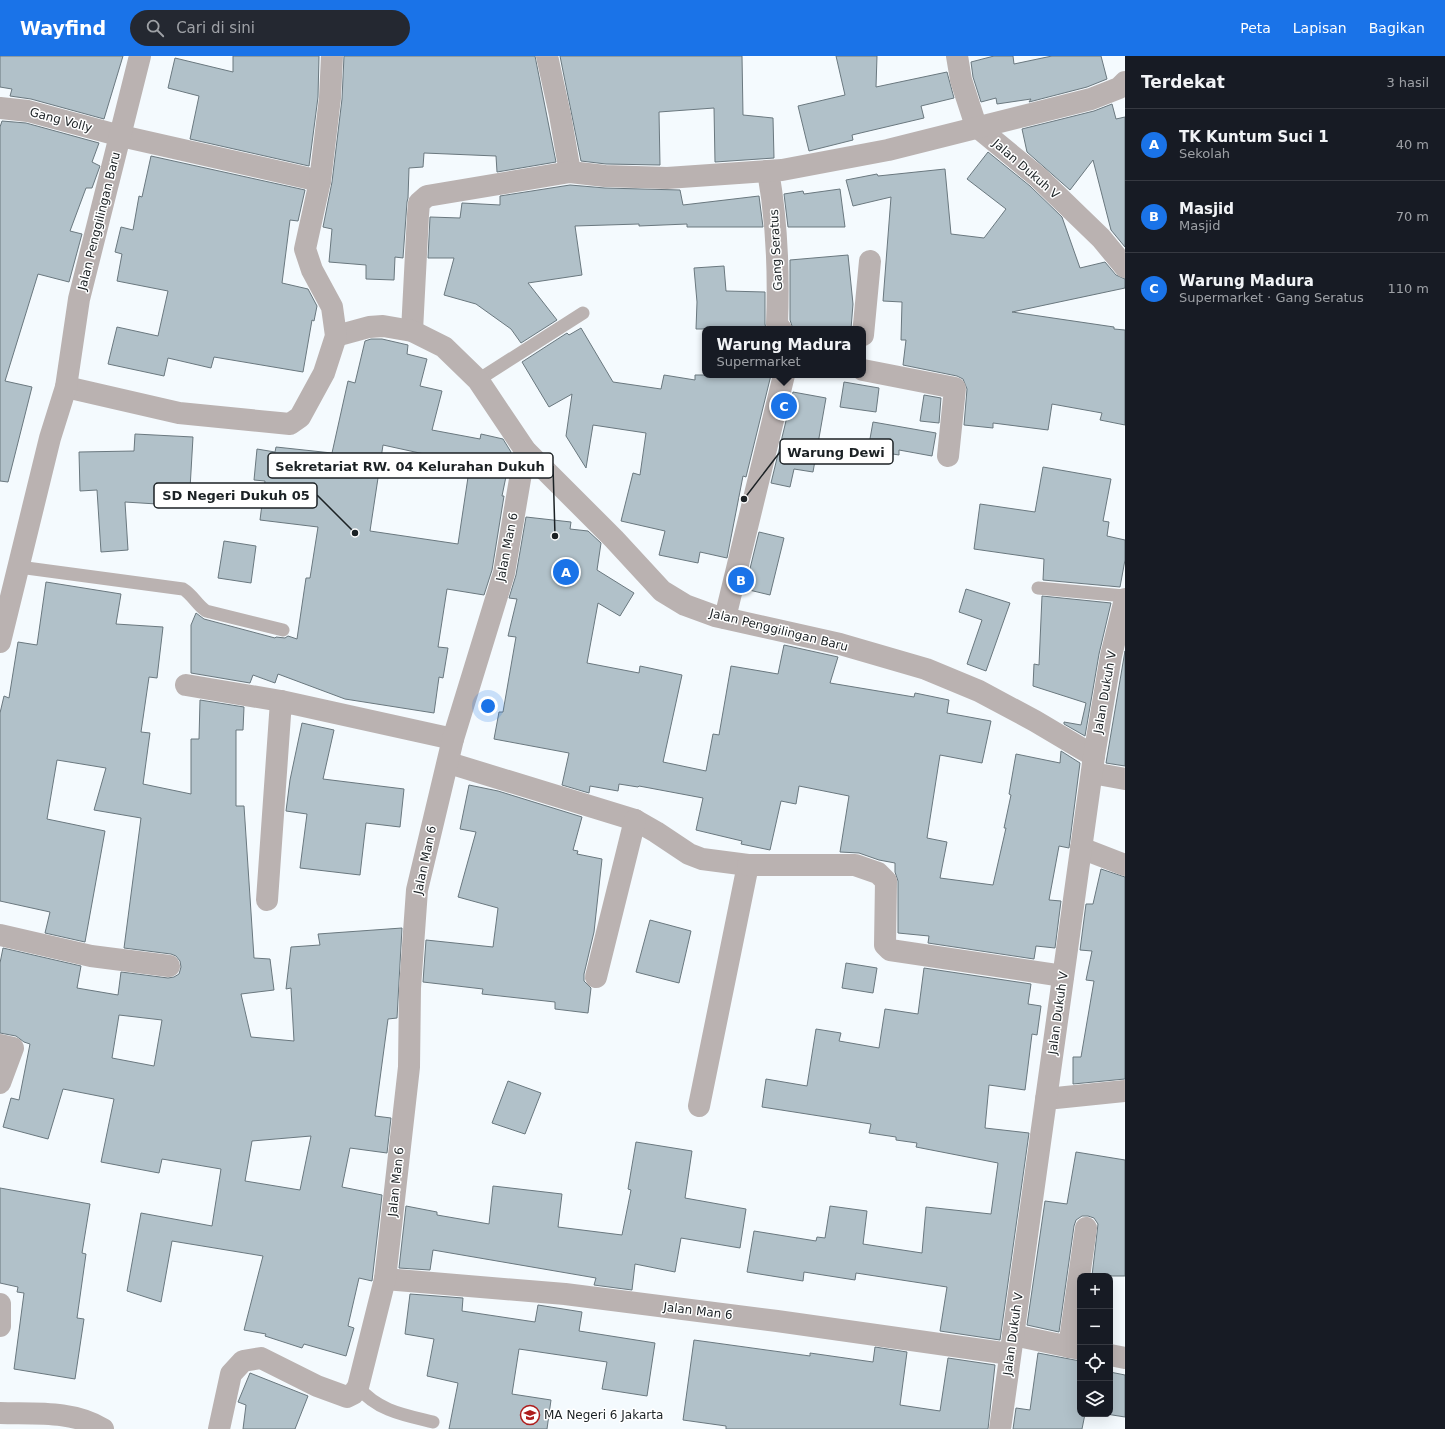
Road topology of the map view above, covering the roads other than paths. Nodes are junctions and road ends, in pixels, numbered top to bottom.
1 (140, 56) edge
2 (332, 56) edge
3 (547, 56) edge
4 (957, 56) edge
5 (1125, 82) edge
6 (0, 108) edge
7 (976, 126) junction
8 (121, 136) junction
9 (768, 171) junction
10 (570, 172) junction
11 (320, 181) junction
12 (870, 261) dead end
13 (1125, 267) edge
14 (584, 313) dead end
15 (779, 326) edge
16 (864, 326) edge
17 (412, 330) junction
18 (336, 336) junction
19 (866, 371) edge
20 (783, 378) edge
21 (478, 380) junction
22 (66, 387) junction
23 (525, 450) junction
24 (948, 456) dead end
25 (19, 567) junction
26 (1038, 588) dead end
27 (1125, 601) edge
28 (725, 618) junction
29 (283, 630) dead end
30 (0, 637) edge
31 (186, 684) dead end
32 (280, 701) junction
33 (453, 739) junction
34 (449, 763) junction
35 (1093, 765) junction
36 (1125, 779) edge
37 (636, 820) junction
38 (1081, 848) junction
39 (748, 865) junction
40 (1125, 865) edge
41 (267, 900) dead end
42 (0, 935) edge
43 (169, 966) dead end
44 (596, 976) dead end
45 (1063, 976) junction
46 (0, 1045) edge
47 (0, 1083) edge
48 (1125, 1091) edge
49 (1046, 1099) junction
50 (699, 1106) dead end
51 (1086, 1228) dead end
52 (385, 1280) junction
53 (0, 1304) edge
54 (0, 1326) edge
55 (1012, 1345) junction
56 (1074, 1348) edge
57 (1113, 1356) edge
58 (1125, 1358) edge
59 (358, 1387) junction
60 (0, 1413) edge
61 (433, 1422) dead end
62 (103, 1429) edge
63 (219, 1429) edge
64 (1000, 1429) edge

1 - 8 street, Jalan Penggilingan Baru
2 - 11 street
3 - 10 street
4 - 7 street
5 - 7 street
6 - 8 street, Gang Volly
7 - 9 street
7 - 13 street, Jalan Dukuh V
8 - 11 street, Gang Volly
8 - 22 street, Jalan Penggilingan Baru
9 - 10 street
9 - 15 street, Gang Seratus
10 - 17 street
11 - 18 street
12 - 16 street
14 - 21 lane
17 - 18 street, Jalan Penggilingan Baru
17 - 21 street, Jalan Penggilingan Baru
18 - 22 street
19 - 24 street
20 - 28 street
21 - 23 street, Jalan Penggilingan Baru
22 - 25 street, Jalan Penggilingan Baru
23 - 28 street, Jalan Penggilingan Baru
23 - 33 street, Jalan Man 6
25 - 29 lane
25 - 30 street, Jalan Penggilingan Baru
26 - 27 lane
27 - 35 street, Jalan Dukuh V
28 - 35 street, Jalan Penggilingan Baru
31 - 32 street
32 - 33 street
32 - 41 street
33 - 34 street, Jalan Man 6
34 - 37 street
34 - 52 street, Jalan Man 6
35 - 36 street
35 - 38 street, Jalan Dukuh V
37 - 39 street
37 - 44 street
38 - 40 street
38 - 45 street, Jalan Dukuh V
39 - 45 street
39 - 50 street
42 - 43 street
45 - 49 street, Jalan Dukuh V
46 - 47 street
48 - 49 street
49 - 55 street, Jalan Dukuh V
51 - 56 street
52 - 55 street, Jalan Man 6
52 - 59 street, Jalan Man 6
53 - 54 street
55 - 56 street, Jalan Man 6
55 - 64 street, Jalan Dukuh V
57 - 58 street
59 - 61 lane
59 - 63 street
60 - 62 street

